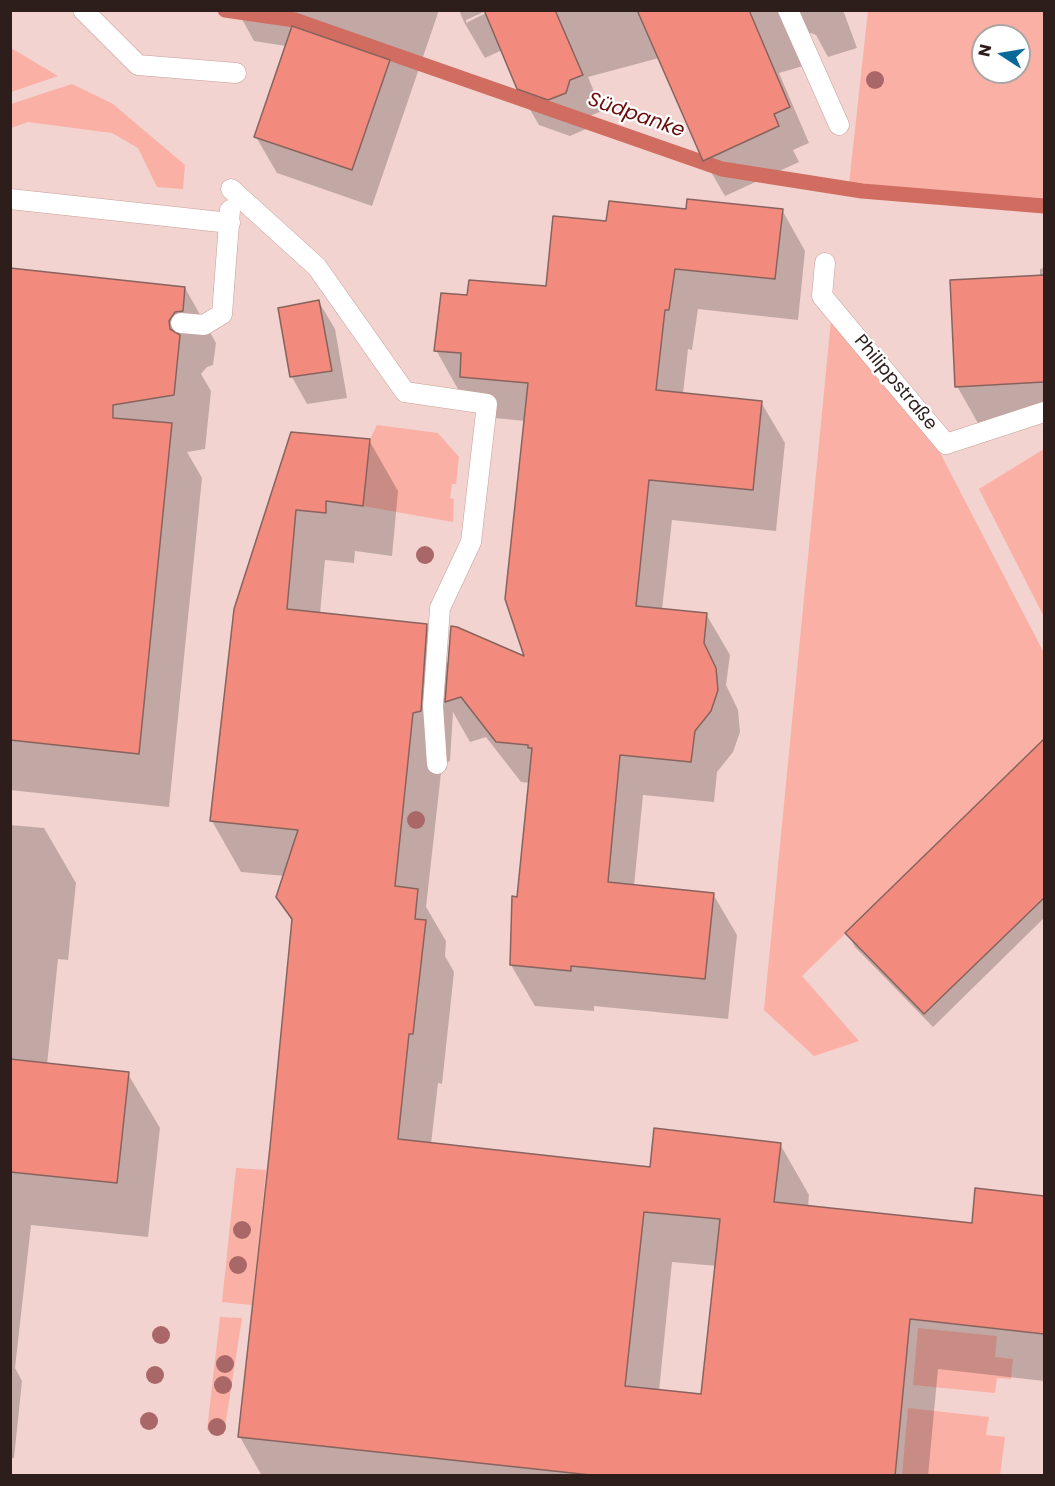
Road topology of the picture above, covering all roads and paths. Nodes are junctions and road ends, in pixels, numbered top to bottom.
1 (83, 10) edge
2 (788, 10) edge
3 (236, 73) dead end
4 (839, 124) dead end
5 (10, 199) edge
6 (230, 223) junction
7 (825, 263) dead end
8 (181, 322) dead end
9 (1044, 412) edge
10 (437, 764) dead end

1 - 3 lane
2 - 4 lane
5 - 6 lane
6 - 8 lane
6 - 10 lane
7 - 9 lane, Philippstraße

